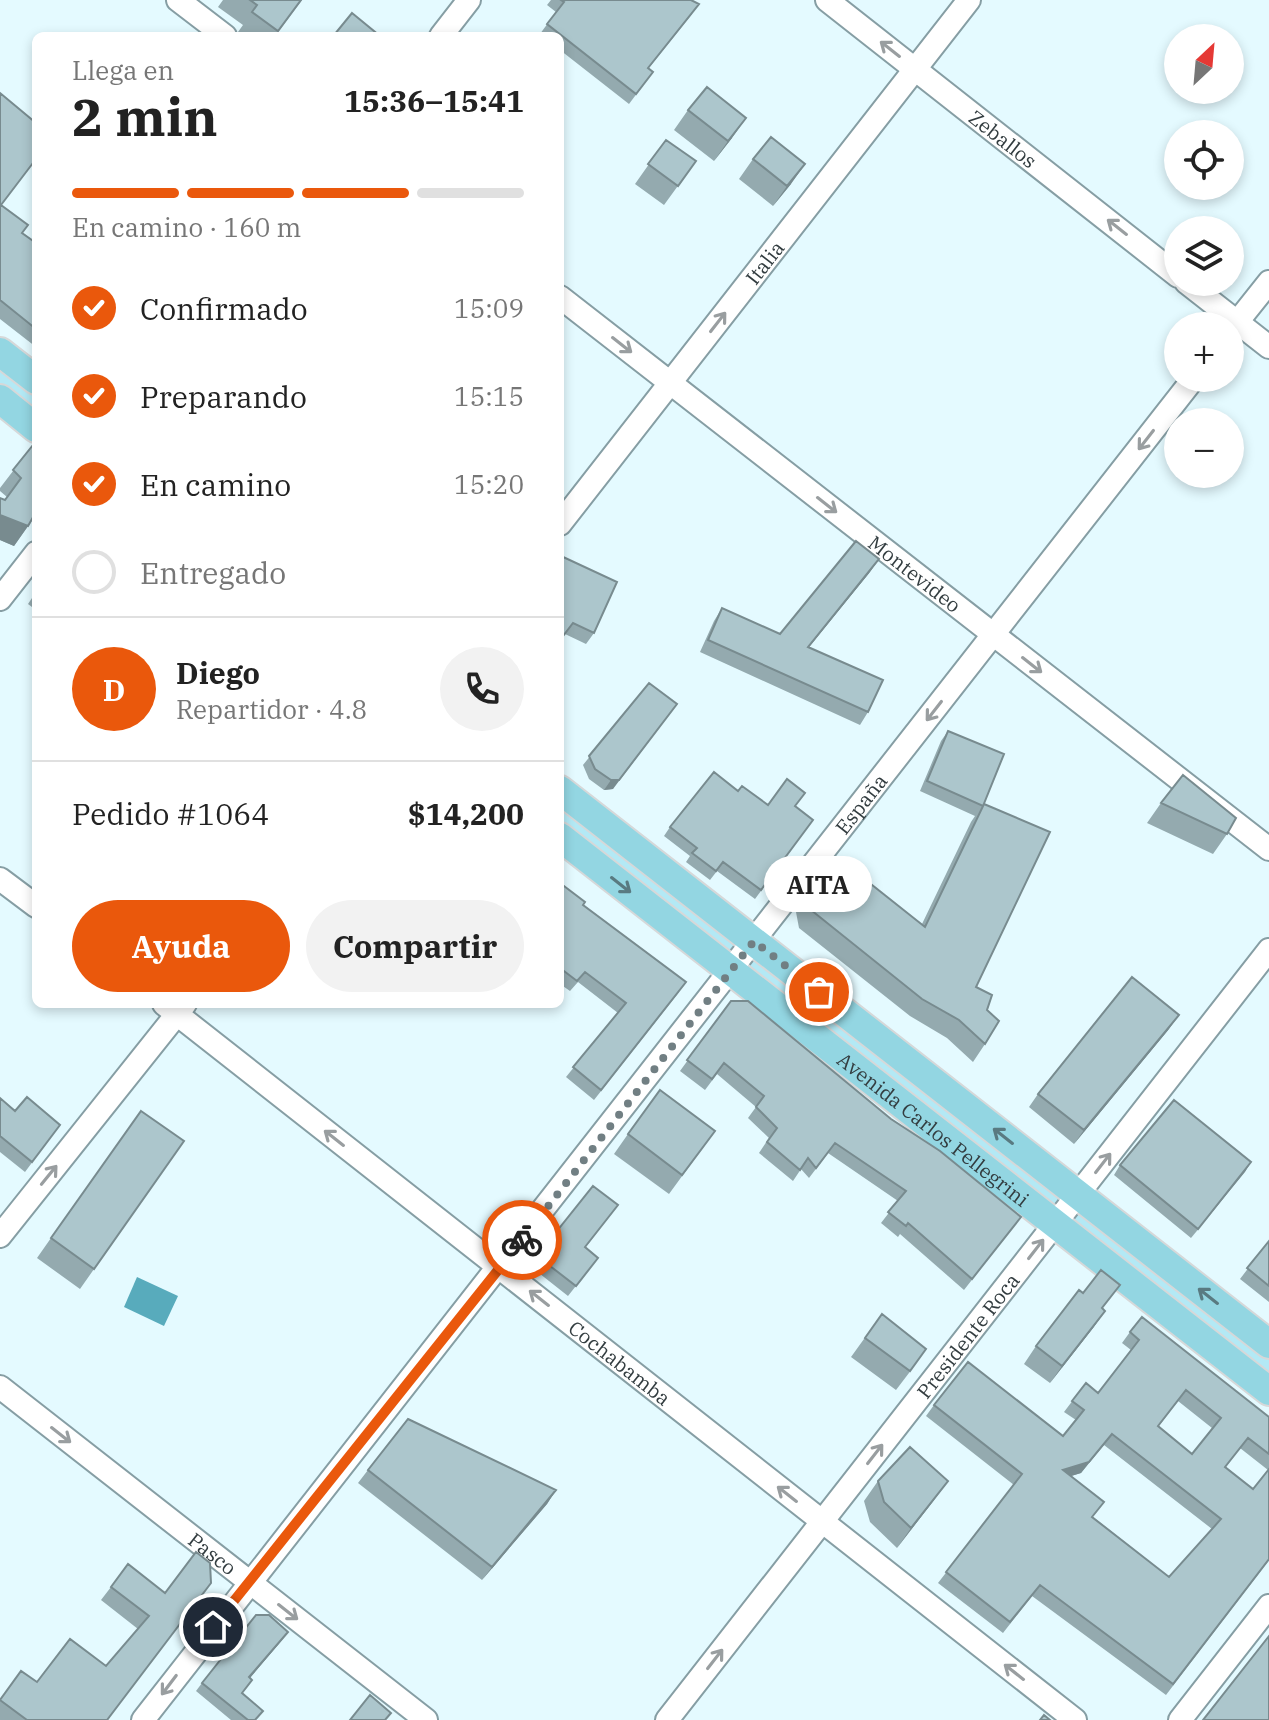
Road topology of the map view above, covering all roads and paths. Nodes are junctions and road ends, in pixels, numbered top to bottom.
1 (178, 0) edge
2 (469, 0) edge
3 (827, 0) edge
4 (969, 0) edge
5 (220, 32) edge
6 (444, 32) edge
7 (915, 69) junction
8 (1164, 265) edge
9 (1269, 282) edge
10 (1201, 296) edge
11 (564, 300) edge
12 (1218, 312) edge
13 (1244, 314) edge
14 (1244, 333) edge
15 (1269, 347) edge
16 (0, 352) edge
17 (32, 377) edge
18 (670, 383) junction
19 (1183, 392) edge
20 (0, 399) edge
21 (32, 425) edge
22 (564, 519) edge
23 (32, 558) edge
24 (0, 599) edge
25 (994, 635) junction
26 (564, 793) edge
27 (564, 840) edge
28 (1269, 849) edge
29 (0, 879) edge
30 (32, 903) edge
31 (754, 941) junction
32 (1269, 950) edge
33 (731, 971) junction
34 (175, 1008) edge
35 (177, 1008) edge
36 (1078, 1195) junction
37 (1055, 1224) junction
38 (0, 1236) edge
39 (500, 1268) junction
40 (1269, 1344) edge
41 (0, 1387) edge
42 (1269, 1391) edge
43 (822, 1521) junction
44 (249, 1581) junction
45 (1269, 1606) edge
46 (143, 1720) edge
47 (426, 1720) edge
48 (667, 1720) edge
49 (1075, 1720) edge
50 (1180, 1720) edge

1 - 5 street
2 - 6 street
7 -> 3 street, Zeballos
4 - 7 street, Italia
8 -> 7 street, Zeballos
18 -> 7 street, Italia
9 - 13 street
10 - 12 street
11 -> 18 street, Montevideo
14 - 15 street
16 - 17 main road
18 - 22 street, Italia
18 -> 25 street, Montevideo
19 -> 25 street, España
20 - 21 main road
23 - 24 street
25 -> 28 street, Montevideo
25 -> 31 street, España
26 - 31 main road, Avenida Carlos Pellegrini
27 -> 33 main road, Avenida Carlos Pellegrini
29 - 30 street
31 - 33 street, España
36 -> 31 main road, Avenida Carlos Pellegrini
36 -> 32 street, Presidente Roca
33 - 37 main road, Avenida Carlos Pellegrini
33 - 39 street, España
38 -> 34 street
39 -> 35 street, Cochabamba
36 - 37 street, Presidente Roca
40 -> 36 main road, Avenida Carlos Pellegrini
37 - 42 main road, Avenida Carlos Pellegrini
43 -> 37 street, Presidente Roca
43 -> 39 street, Cochabamba
39 - 44 street, España
41 -> 44 street, Pasco
48 -> 43 street, Presidente Roca
49 -> 43 street, Cochabamba
44 -> 46 street, España
44 -> 47 street, Pasco
45 - 50 street

